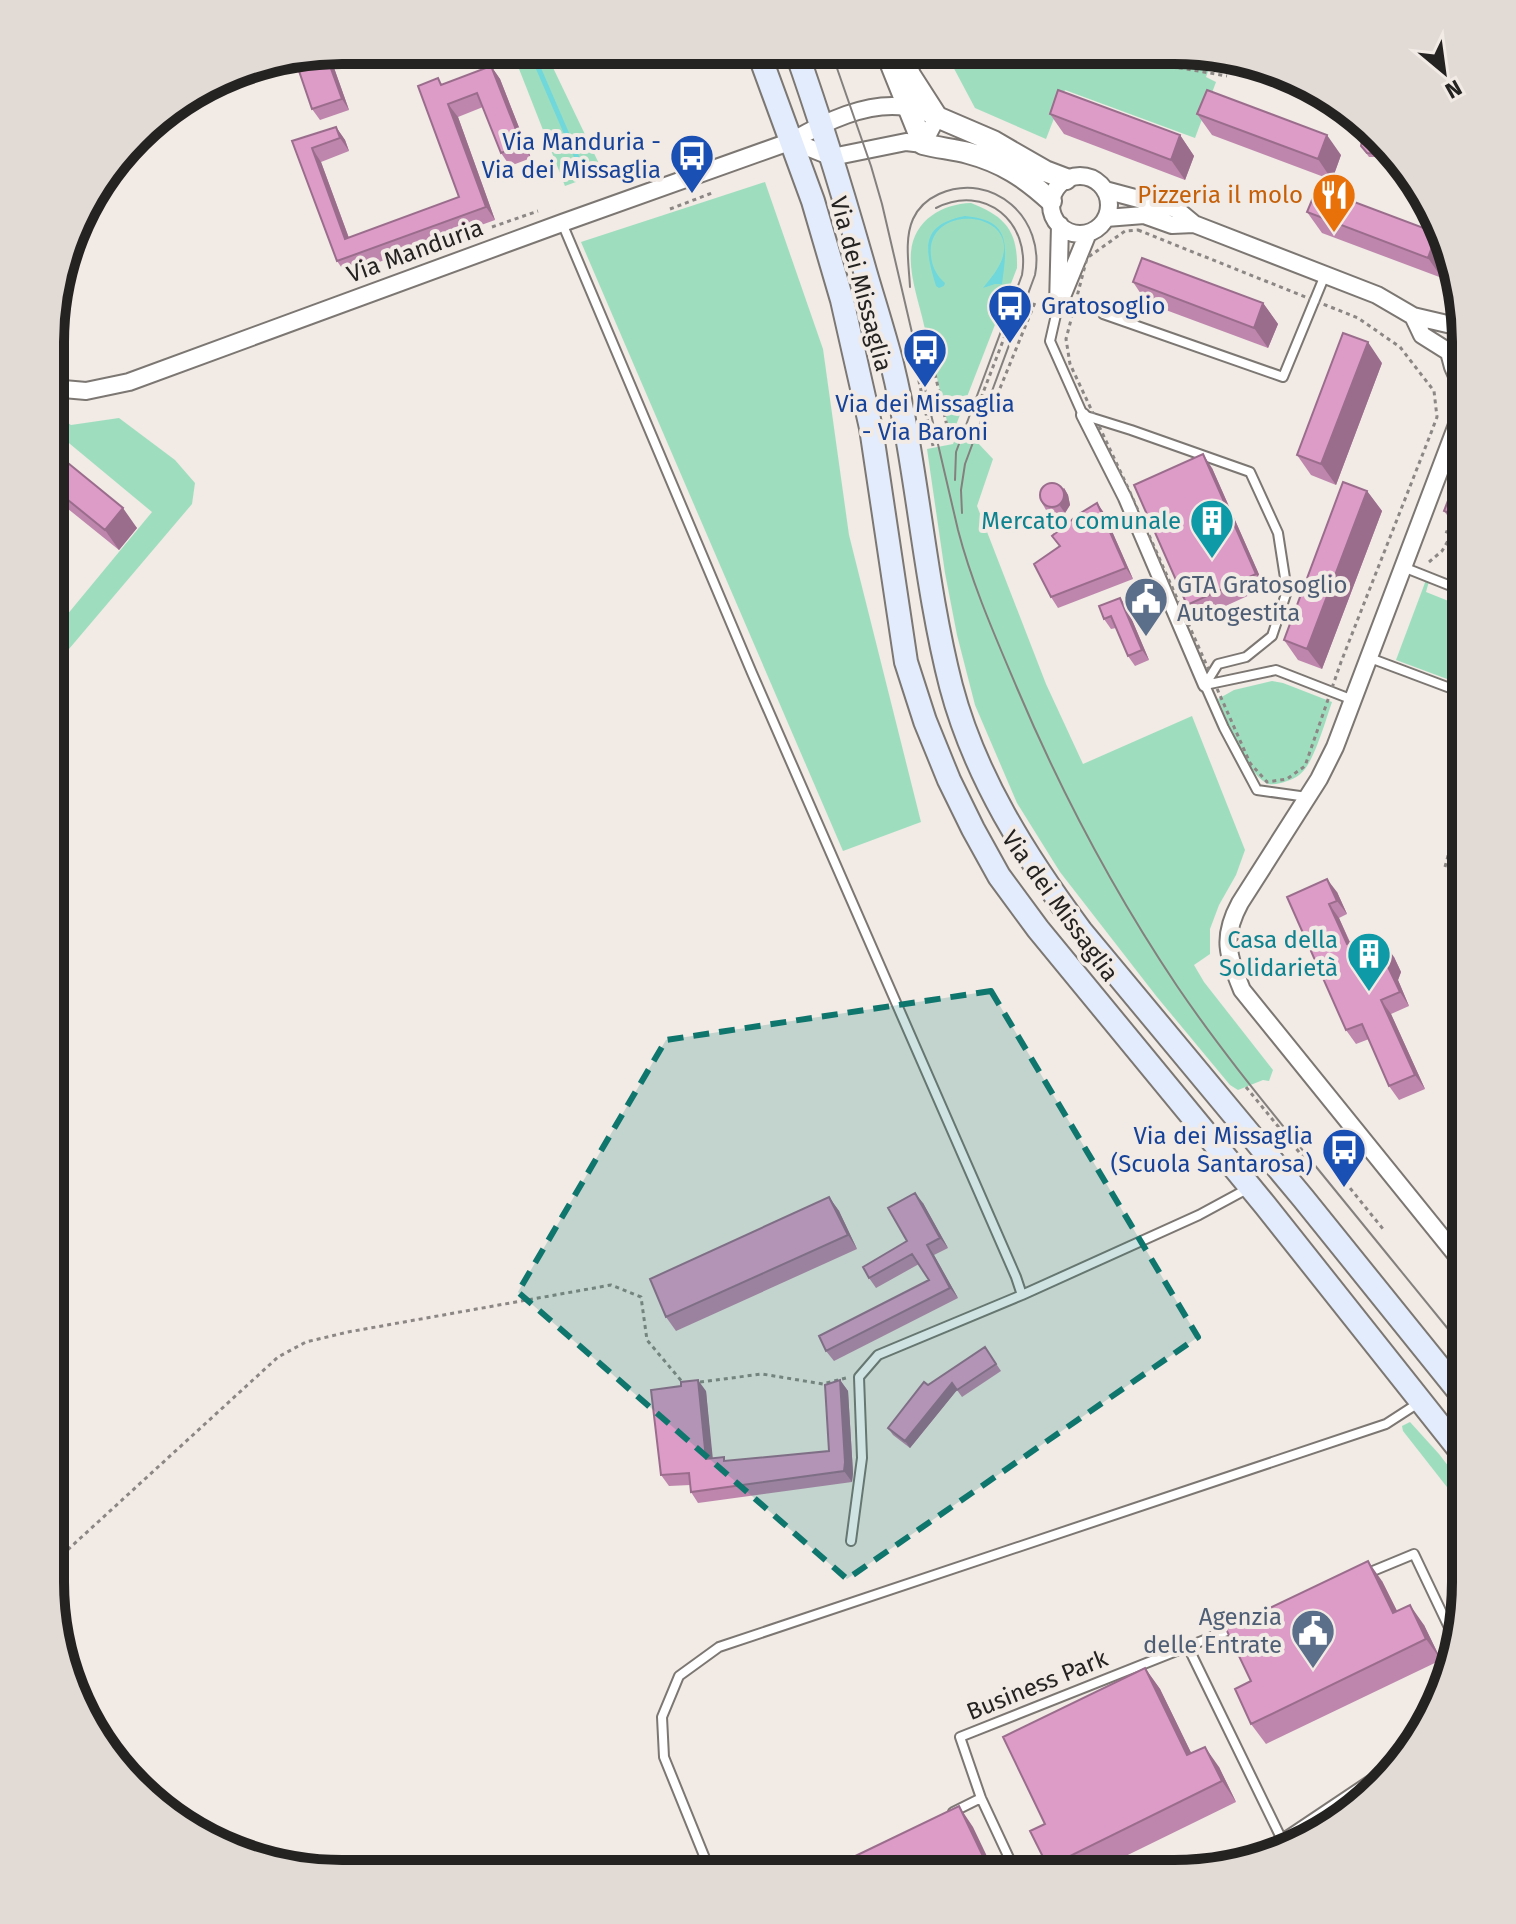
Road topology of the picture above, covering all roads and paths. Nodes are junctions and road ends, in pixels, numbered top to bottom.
1 (763, 64) edge
2 (801, 64) edge
3 (891, 64) edge
4 (906, 64) edge
5 (1145, 64) edge
6 (1227, 76) dead end
7 (907, 107) junction
8 (937, 117) junction
9 (821, 123) junction
10 (792, 141) junction
11 (923, 144) junction
12 (832, 157) junction
13 (1066, 179) junction
14 (1105, 190) junction
15 (712, 193) dead end
16 (1051, 201) junction
17 (670, 209) dead end
18 (538, 211) dead end
19 (1106, 218) junction
20 (562, 223) junction
21 (1194, 224) junction
22 (1060, 225) junction
23 (492, 227) dead end
24 (1088, 233) junction
25 (1165, 241) dead end
26 (1199, 254) dead end
27 (1325, 274) junction
28 (1021, 294) dead end
29 (1036, 300) dead end
30 (1058, 306) junction
31 (1103, 314) dead end
32 (1413, 316) junction
33 (1451, 325) edge
34 (926, 335) dead end
35 (912, 349) dead end
36 (1452, 350) edge
37 (64, 389) edge
38 (981, 398) dead end
39 (994, 403) dead end
40 (1083, 415) junction
41 (1452, 437) edge
42 (950, 439) dead end
43 (933, 446) dead end
44 (1442, 530) edge
45 (1452, 534) joint
46 (1429, 562) dead end
47 (1403, 567) junction
48 (1452, 586) edge
49 (1370, 658) junction
50 (1205, 685) junction
51 (1452, 689) edge
52 (1353, 700) junction
53 (1307, 797) junction
54 (1452, 842) edge
55 (1445, 867) dead end
56 (1246, 1087) dead end
57 (1325, 1157) dead end
58 (1312, 1168) dead end
59 (1251, 1187) junction
60 (1383, 1229) dead end
61 (1451, 1249) edge
62 (1022, 1295) junction
63 (859, 1377) junction
64 (700, 1382) edge
65 (1451, 1382) edge
66 (684, 1384) edge
67 (1421, 1401) junction
68 (1451, 1439) edge
69 (851, 1541) dead end
70 (64, 1553) edge
71 (1357, 1577) edge
72 (1244, 1624) edge
73 (1449, 1626) edge
74 (1188, 1647) junction
75 (1363, 1785) edge
76 (981, 1798) junction
77 (939, 1819) edge
78 (1305, 1827) edge
79 (1282, 1838) edge
80 (705, 1859) edge
81 (1009, 1859) edge

1 - 10 main road, Via dei Missaglia
2 - 9 main road, Via dei Missaglia
3 - 7 street
4 - 8 street
5 - 6 path
7 - 8 street
7 - 9 street
7 - 11 street
8 - 11 street
8 - 13 street
9 - 10 street
9 - 12 main road, Via dei Missaglia
10 - 12 street
10 - 20 street, Via Manduria
10 - 59 main road, Via dei Missaglia
11 - 12 street
11 - 16 street
12 - 65 main road, Via dei Missaglia
13 - 14 street
13 - 16 street
14 - 19 street
14 - 21 street
15 - 17 path
16 - 22 street
18 - 23 path
19 - 21 street
19 - 24 street
20 - 37 street, Via Manduria
20 - 62 lane
21 - 27 street
22 - 24 street
22 - 30 street
24 - 30 street
25 - 26 path
27 - 31 lane
27 - 32 street
28 - 38 path
29 - 39 path
30 - 40 lane
32 - 33 street
32 - 36 street
34 - 42 path
35 - 43 path
40 - 50 street
40 - 50 lane
41 - 47 street
44 - 45 path
45 - 46 path
47 - 48 lane
47 - 49 street
49 - 51 lane
49 - 52 street
50 - 52 lane
50 - 53 lane
52 - 53 street
53 - 61 street
54 - 55 path
56 - 58 path
57 - 60 path
59 - 62 lane
59 - 67 main road, Via dei Missaglia
62 - 63 lane
63 - 64 path
63 - 69 lane
66 - 70 path
67 - 68 main road, Via dei Missaglia
67 - 80 lane
71 - 73 lane
72 - 74 lane, Business Park
74 - 76 lane, Business Park
74 - 79 lane
75 - 78 lane
76 - 77 lane
76 - 81 lane, Business Park

